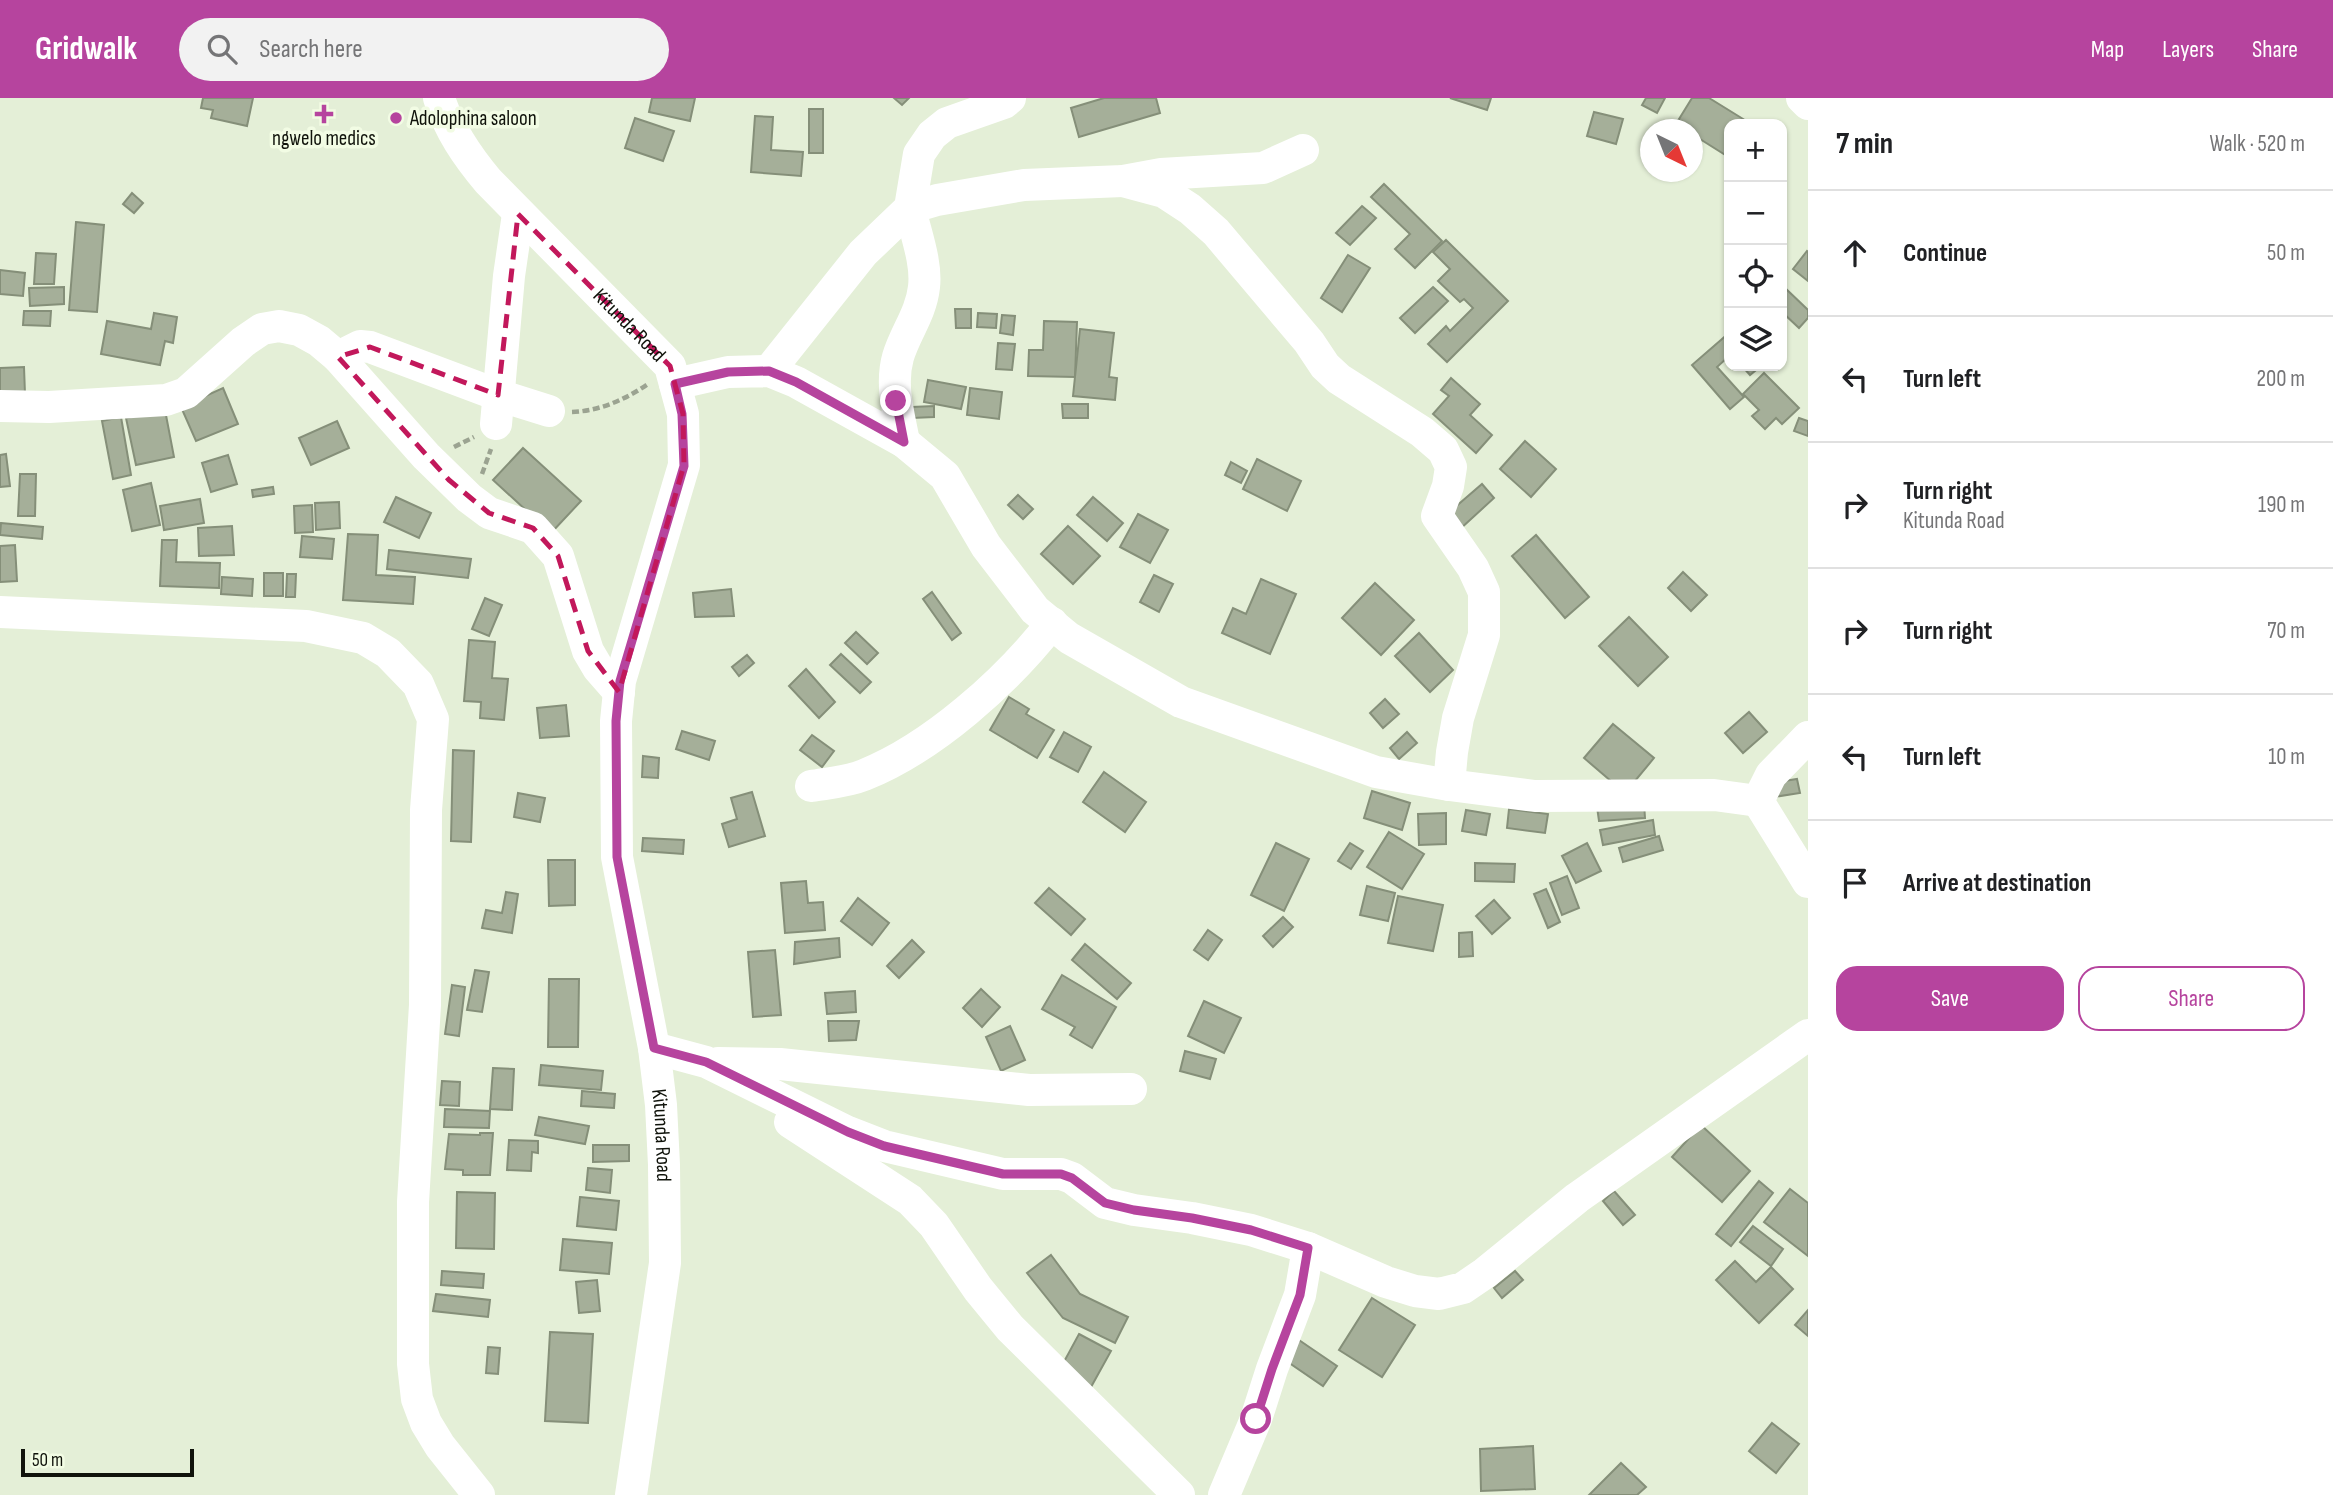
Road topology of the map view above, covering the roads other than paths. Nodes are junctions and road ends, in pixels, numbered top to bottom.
1 (1010, 98) edge
2 (1802, 98) edge
3 (1808, 104) edge
4 (441, 106) edge
5 (1303, 150) dead end
6 (1123, 181) junction
7 (910, 208) junction
8 (518, 214) junction
9 (338, 357) junction
10 (769, 371) junction
11 (675, 384) junction
12 (0, 406) edge
13 (497, 410) junction
14 (549, 411) dead end
15 (904, 442) junction
16 (7, 618) edge
17 (1052, 623) junction
18 (619, 692) junction
19 (1808, 737) edge
20 (1449, 785) junction
21 (811, 786) dead end
22 (1758, 801) junction
23 (1808, 882) edge
24 (1808, 1035) edge
25 (654, 1048) junction
26 (706, 1062) junction
27 (1131, 1089) dead end
28 (1308, 1248) junction
29 (479, 1495) edge
30 (631, 1495) edge
31 (1179, 1495) edge
32 (1224, 1495) edge

1 - 7 street
2 - 3 street
4 - 8 street, Kitunda Road
5 - 6 street
6 - 7 street
6 - 20 street
7 - 10 street
7 - 15 street
8 - 11 street, Kitunda Road
8 - 13 street
9 - 12 street
9 - 13 street
9 - 18 street
10 - 11 street
10 - 15 street
11 - 18 street, Kitunda Road
13 - 14 street
15 - 17 street
16 - 29 street
17 - 20 street
17 - 21 street
18 - 25 street, Kitunda Road
19 - 22 street
20 - 22 street
22 - 23 street
24 - 28 street
25 - 26 street
25 - 30 street, Kitunda Road
26 - 27 street
26 - 28 street
26 - 31 street
28 - 32 street

